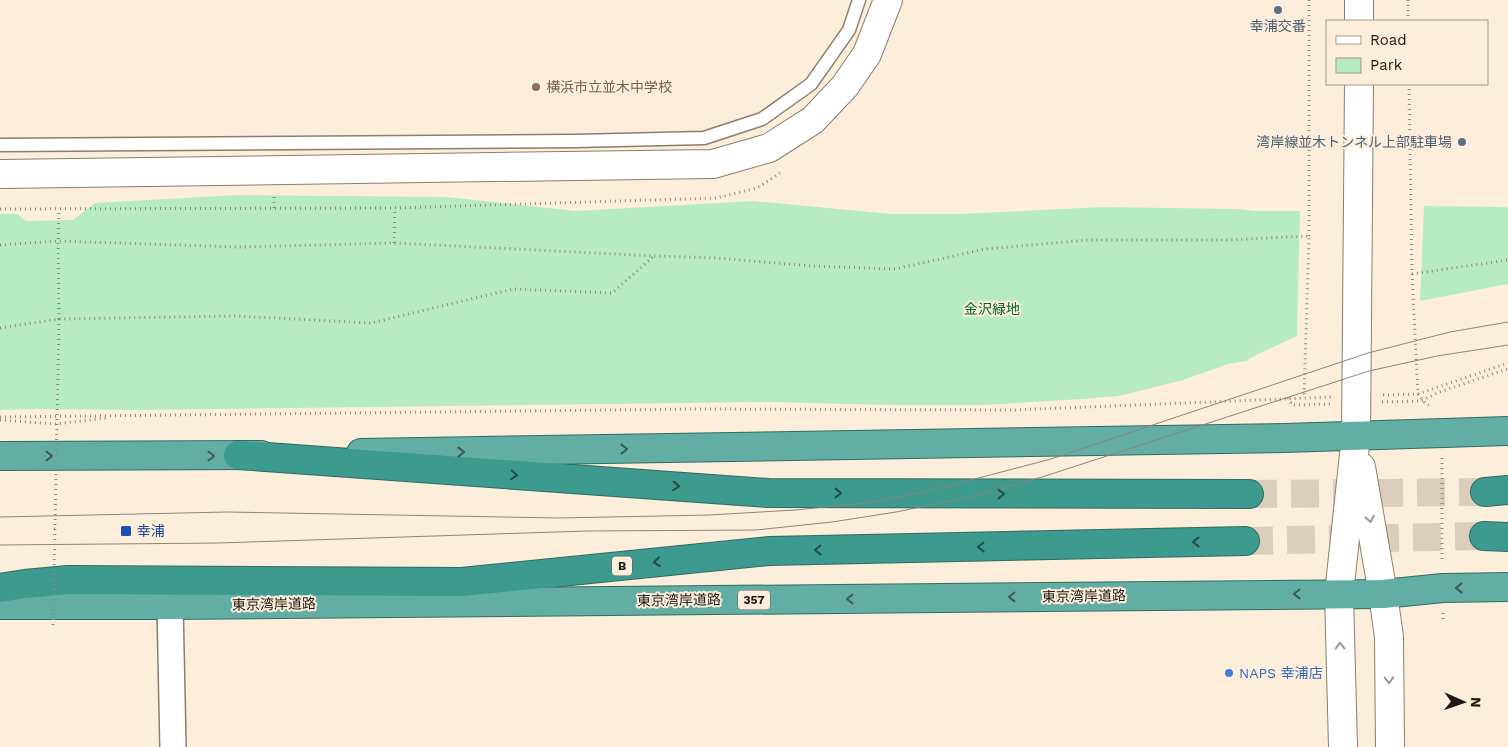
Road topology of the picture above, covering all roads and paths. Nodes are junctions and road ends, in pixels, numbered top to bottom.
1 (859, 0) edge
2 (888, 0) edge
3 (1309, 0) edge
4 (1360, 0) edge
5 (1408, 0) edge
6 (1359, 20) edge
7 (1408, 20) edge
8 (1359, 85) edge
9 (1409, 85) edge
10 (0, 145) edge
11 (0, 174) edge
12 (395, 208) dead end
13 (60, 209) dead end
14 (1309, 236) junction
15 (58, 241) junction
16 (394, 243) junction
17 (0, 245) edge
18 (654, 256) junction
19 (1508, 260) edge
20 (1412, 274) junction
21 (59, 319) junction
22 (0, 328) edge
23 (1508, 363) edge
24 (1508, 369) edge
25 (1418, 394) junction
26 (1288, 398) junction
27 (1304, 398) junction
28 (1343, 400) junction
29 (1381, 402) dead end
30 (122, 416) junction
31 (0, 418) edge
32 (56, 424) junction
33 (1508, 431) edge
34 (1442, 434) junction
35 (1356, 436) junction
36 (238, 455) junction
37 (0, 456) edge
38 (1249, 494) tunnel mouth
39 (54, 529) junction
40 (59, 529) dead end
41 (1245, 542) tunnel mouth
42 (1508, 587) edge
43 (0, 588) edge
44 (1442, 588) junction
45 (1339, 594) junction
46 (1384, 594) junction
47 (0, 605) edge
48 (170, 605) junction
49 (1443, 621) dead end
50 (53, 624) dead end
51 (173, 747) edge
52 (1343, 747) edge
53 (1390, 747) edge

1 - 10 lane
2 - 11 street
3 - 14 path
4 - 6 street
5 - 7 path
8 - 28 street
9 - 20 path
12 - 16 path
13 - 15 path
14 - 18 path
14 - 27 path
15 - 16 path
15 - 17 path
15 - 21 path
16 - 18 path
18 - 21 path
19 - 20 path
20 - 25 path
21 - 22 path
21 - 32 path, bridge
23 - 25 path
24 - 29 path
25 - 28 path
25 - 34 path
26 - 27 path
26 - 28 path
26 - 30 path
27 - 28 path
28 - 35 street
30 - 31 path
30 - 32 path
31 - 32 path
32 - 39 path, bridge
33 - 34 highway
34 - 35 highway
34 - 44 path
36 -> 35 highway
35 - 45 street
35 -> 46 street
37 -> 36 highway
36 -> 38 highway
39 - 40 path
39 - 50 path, bridge
41 -> 43 highway, B
42 -> 44 highway, 東京湾岸道路 / 357
44 - 46 highway, 東京湾岸道路 / 357
44 - 49 path
45 - 46 highway, 東京湾岸道路 / 357
45 -> 48 highway, 東京湾岸道路 / 357
52 -> 45 street
46 -> 53 street
47 - 48 highway, 東京湾岸道路 / 357
48 - 51 street

